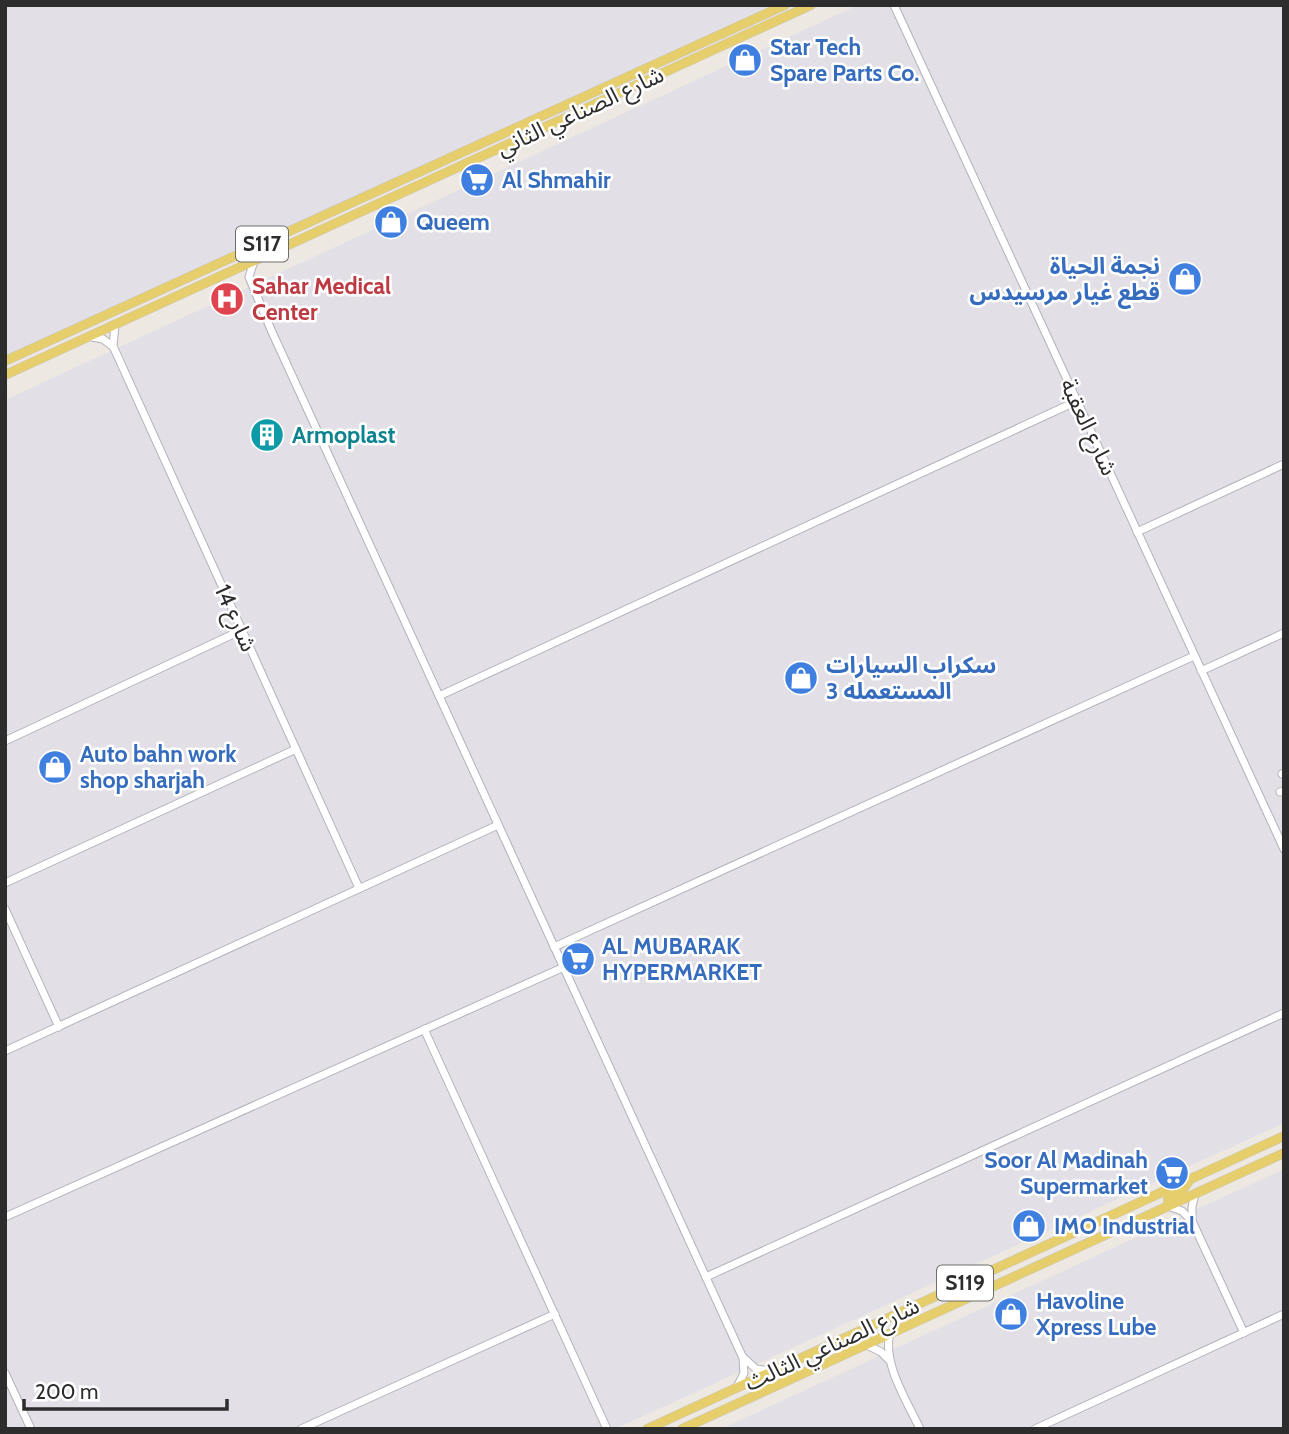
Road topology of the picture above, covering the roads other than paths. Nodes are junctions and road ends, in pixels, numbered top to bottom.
1 (785, 5) edge
2 (811, 5) edge
3 (894, 5) edge
4 (254, 260) junction
5 (233, 270) junction
6 (251, 282) junction
7 (115, 327) junction
8 (92, 337) junction
9 (113, 346) junction
10 (5, 361) edge
11 (5, 375) edge
12 (1077, 401) junction
13 (1284, 464) edge
14 (1137, 532) junction
15 (242, 631) junction
16 (1284, 633) edge
17 (1194, 656) junction
18 (1201, 671) junction
19 (439, 696) junction
20 (5, 741) edge
21 (296, 749) junction
22 (498, 825) junction
23 (1283, 846) edge
24 (5, 883) edge
25 (359, 888) junction
26 (5, 909) edge
27 (554, 947) junction
28 (564, 967) junction
29 (1284, 1013) edge
30 (59, 1027) junction
31 (424, 1029) junction
32 (5, 1051) edge
33 (1284, 1136) edge
34 (1284, 1153) edge
35 (1190, 1180) junction
36 (1195, 1194) junction
37 (1168, 1206) junction
38 (1111, 1216) junction
39 (5, 1217) edge
40 (1192, 1220) junction
41 (1082, 1245) junction
42 (706, 1277) junction
43 (555, 1314) junction
44 (1284, 1314) edge
45 (890, 1333) junction
46 (1244, 1333) junction
47 (864, 1344) junction
48 (743, 1358) junction
49 (889, 1360) junction
50 (773, 1371) junction
51 (5, 1373) edge
52 (737, 1387) junction
53 (302, 1428) edge
54 (608, 1428) edge
55 (31, 1429) edge
56 (647, 1429) edge
57 (682, 1429) edge
58 (920, 1429) edge
59 (1035, 1429) edge

1 - 10 main road, شارع الصناعي الثاني / S117
2 - 4 main road, شارع الصناعي الثاني / S117
3 - 12 street, شارع العقبة
4 - 5 main road, شارع الصناعي الثاني / S117
4 - 6 street
5 - 6 street
5 - 7 main road, شارع الصناعي الثاني / S117
6 - 19 street
7 - 8 main road, شارع الصناعي الثاني / S117
7 - 9 street
8 - 9 street
8 - 11 main road, شارع الصناعي الثاني / S117
9 - 15 street, شارع 14
12 - 14 street, شارع العقبة
12 - 19 street
13 - 14 street
14 - 17 street, شارع العقبة
15 - 20 street
15 - 21 street, شارع 14
16 - 18 street
17 - 18 street, شارع العقبة
17 - 27 street
18 - 23 street, شارع العقبة
19 - 22 street
21 - 24 street
21 - 25 street, شارع 14
22 - 25 street
22 - 27 street
25 - 30 street
26 - 30 street
27 - 28 street
28 - 31 street
28 - 42 street
29 - 42 street
30 - 32 street
31 - 39 street
31 - 43 street
33 - 35 main road, شارع الصناعي الثالث / S119
34 - 36 main road, شارع الصناعي الثالث / S119
35 - 37 main road
35 - 38 main road, شارع الصناعي الثالث / S119
36 - 37 main road, شارع الصناعي الثالث / S119
36 - 40 street
37 - 40 street
37 - 41 main road, شارع الصناعي الثالث / S119
38 - 41 main road
38 - 50 main road, شارع الصناعي الثالث / S119
40 - 46 street
41 - 45 main road, شارع الصناعي الثالث / S119
42 - 48 street
43 - 53 street
43 - 54 street
44 - 46 street
45 - 47 main road, شارع الصناعي الثالث / S119
45 - 49 street
46 - 59 street
47 - 49 street
47 - 57 main road, شارع الصناعي الثالث / S119
48 - 50 street
48 - 52 street
49 - 58 street
50 - 52 main road, شارع الصناعي الثالث / S119
51 - 55 street
52 - 56 main road, شارع الصناعي الثالث / S119

